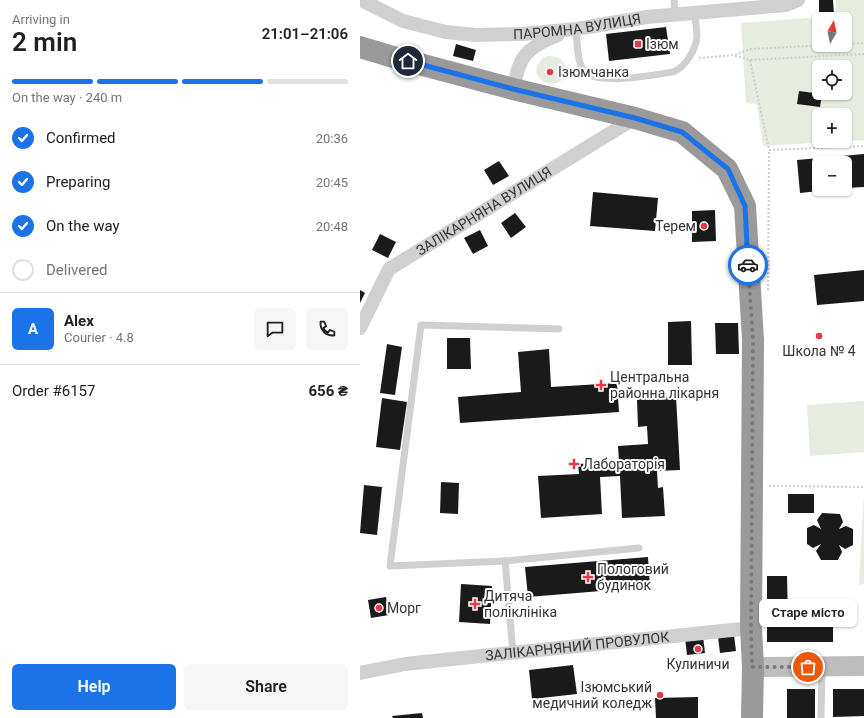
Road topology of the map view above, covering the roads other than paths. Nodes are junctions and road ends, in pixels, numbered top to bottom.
1 (361, 0) edge
2 (674, 0) edge
3 (798, 0) edge
4 (695, 13) junction
5 (675, 15) junction
6 (576, 29) junction
7 (360, 47) edge
8 (513, 89) junction
9 (635, 118) junction
10 (360, 328) edge
11 (559, 329) dead end
12 (639, 548) dead end
13 (506, 561) junction
14 (751, 628) junction
15 (513, 653) junction
16 (864, 666) edge
17 (752, 667) junction
18 (822, 667) junction
19 (360, 673) edge
20 (752, 718) edge
21 (821, 718) edge

1 - 6 street, ПАРОМНА ВУЛИЦЯ
2 - 5 lane
3 - 4 street, ПАРОМНА ВУЛИЦЯ
4 - 5 street, ПАРОМНА ВУЛИЦЯ
4 - 6 lane
5 - 6 street, ПАРОМНА ВУЛИЦЯ
6 - 8 street
7 - 8 highway
8 - 9 highway
9 - 10 street, ЗАЛІКАРНЯНА ВУЛИЦЯ
9 - 14 highway
11 - 13 lane
12 - 13 lane
13 - 15 lane
14 - 15 street, ЗАЛІКАРНЯНИЙ ПРОВУЛОК
14 - 17 highway
15 - 19 street, ЗАЛІКАРНЯНИЙ ПРОВУЛОК
16 - 18 street
17 - 18 street
17 - 20 highway
18 - 21 lane

